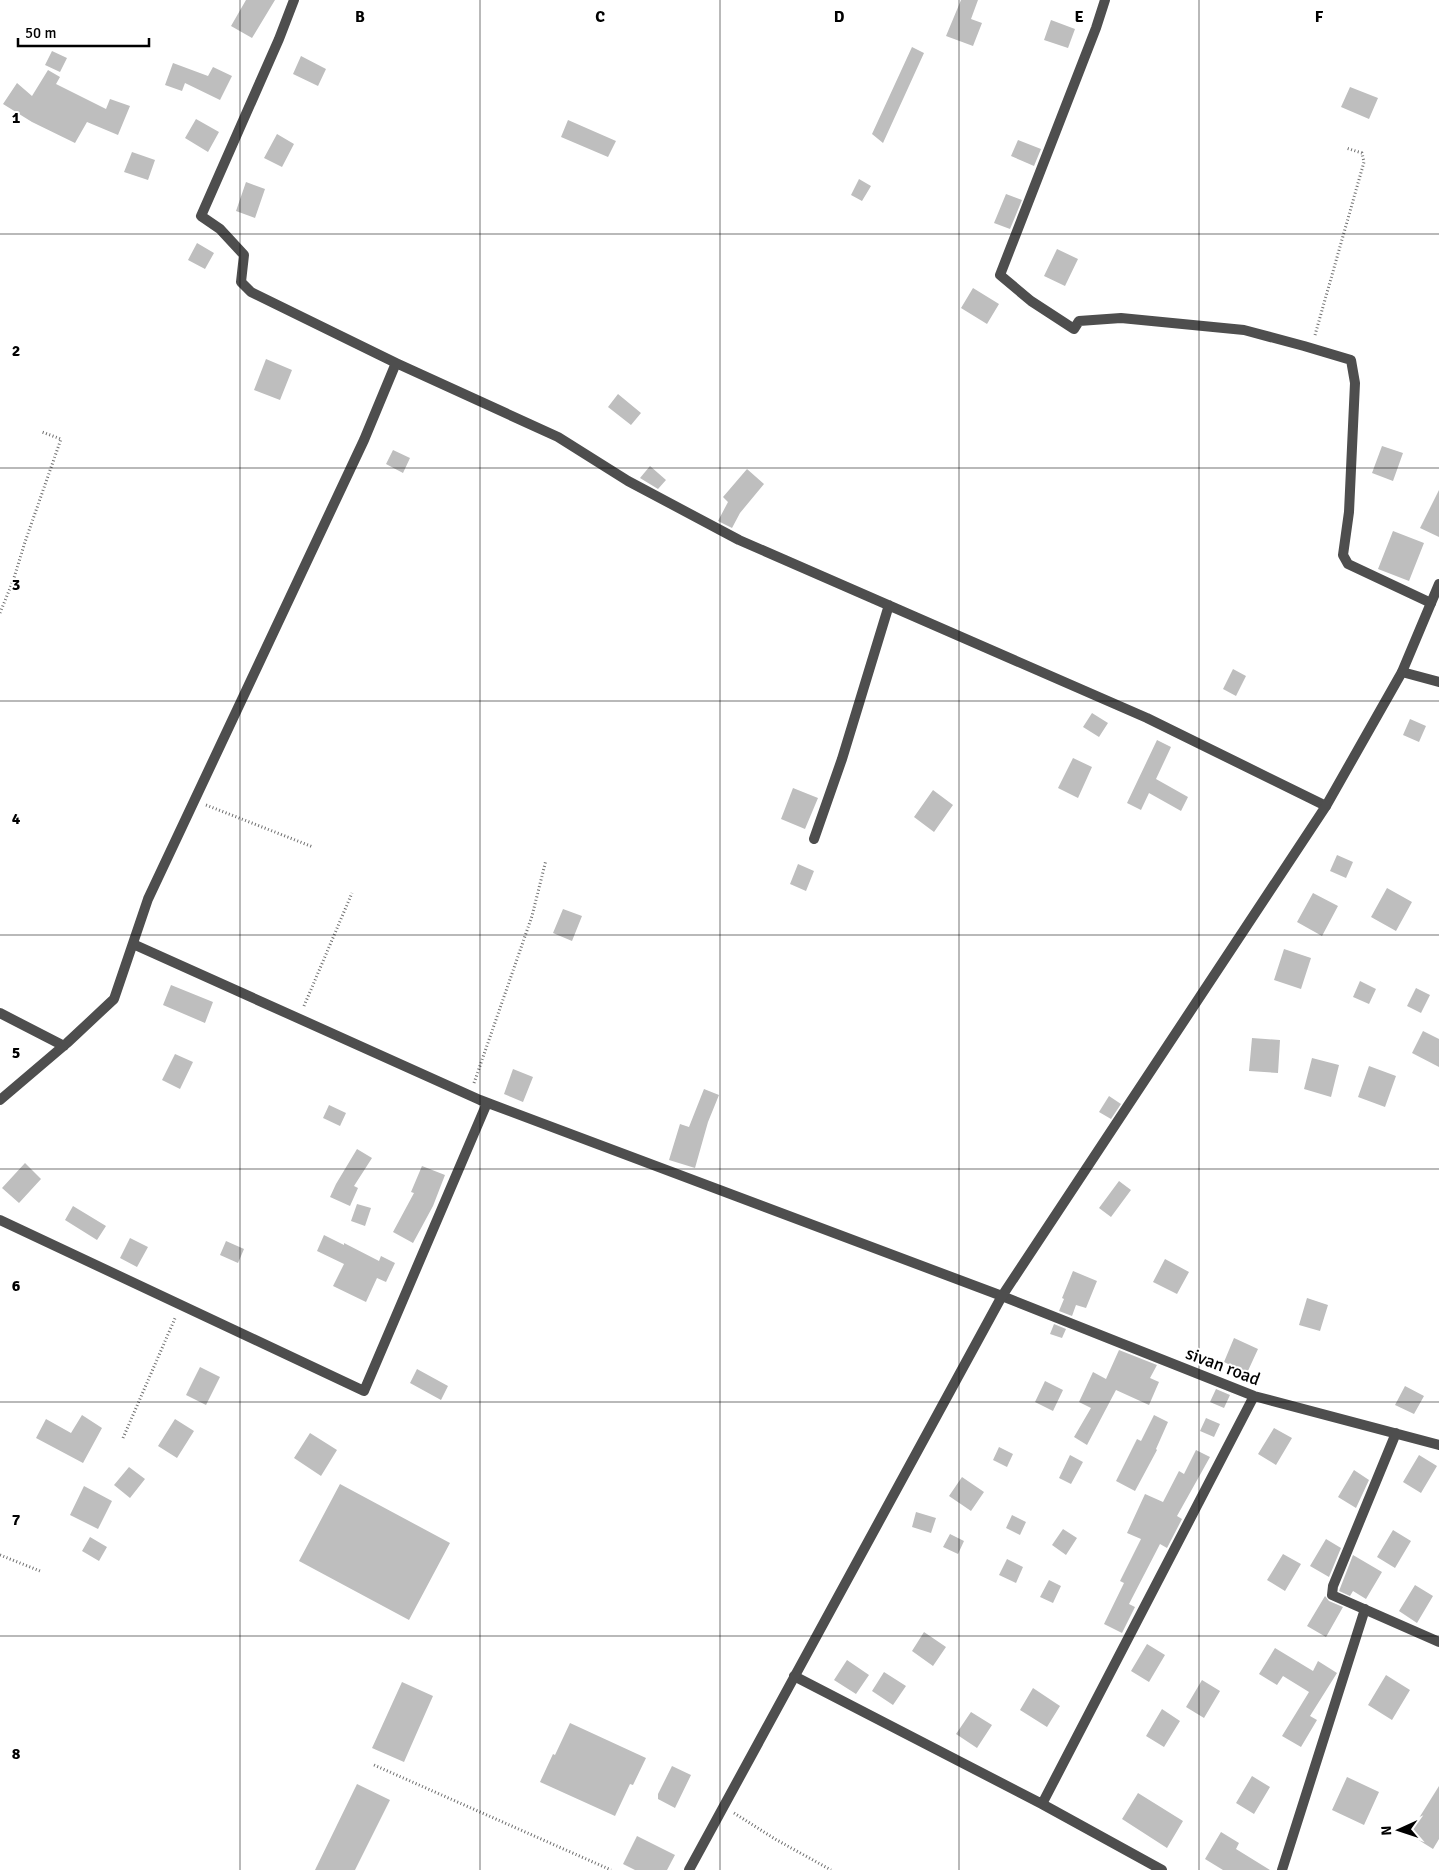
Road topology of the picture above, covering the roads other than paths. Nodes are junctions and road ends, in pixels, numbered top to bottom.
1 (294, 0) edge
2 (1105, 0) edge
3 (396, 363) junction
4 (1439, 584) edge
5 (1431, 603) junction
6 (889, 605) junction
7 (1402, 672) junction
8 (1439, 682) edge
9 (1326, 806) junction
10 (814, 839) dead end
11 (133, 944) junction
12 (0, 1013) edge
13 (64, 1046) junction
14 (0, 1100) edge
15 (487, 1102) junction
16 (0, 1220) edge
17 (1002, 1296) junction
18 (1254, 1396) junction
19 (1396, 1433) junction
20 (1439, 1445) edge
21 (1365, 1608) junction
22 (1439, 1642) edge
23 (794, 1676) junction
24 (1042, 1804) junction
25 (689, 1870) edge
26 (1162, 1870) edge
27 (1282, 1870) edge

1 - 3 street
2 - 5 street
3 - 6 street
3 - 11 street
4 - 5 street
5 - 7 street
6 - 9 street
6 - 10 street
7 - 8 street
7 - 9 street
9 - 17 street
11 - 13 street
11 - 15 street, sivan road
12 - 13 street
13 - 14 street
15 - 16 street
15 - 17 street, sivan road
17 - 18 street, sivan road
17 - 23 street
18 - 19 street, sivan road
18 - 24 street
19 - 20 street, sivan road
19 - 21 street
21 - 22 street
21 - 27 street
23 - 24 street
23 - 25 street
24 - 26 street

